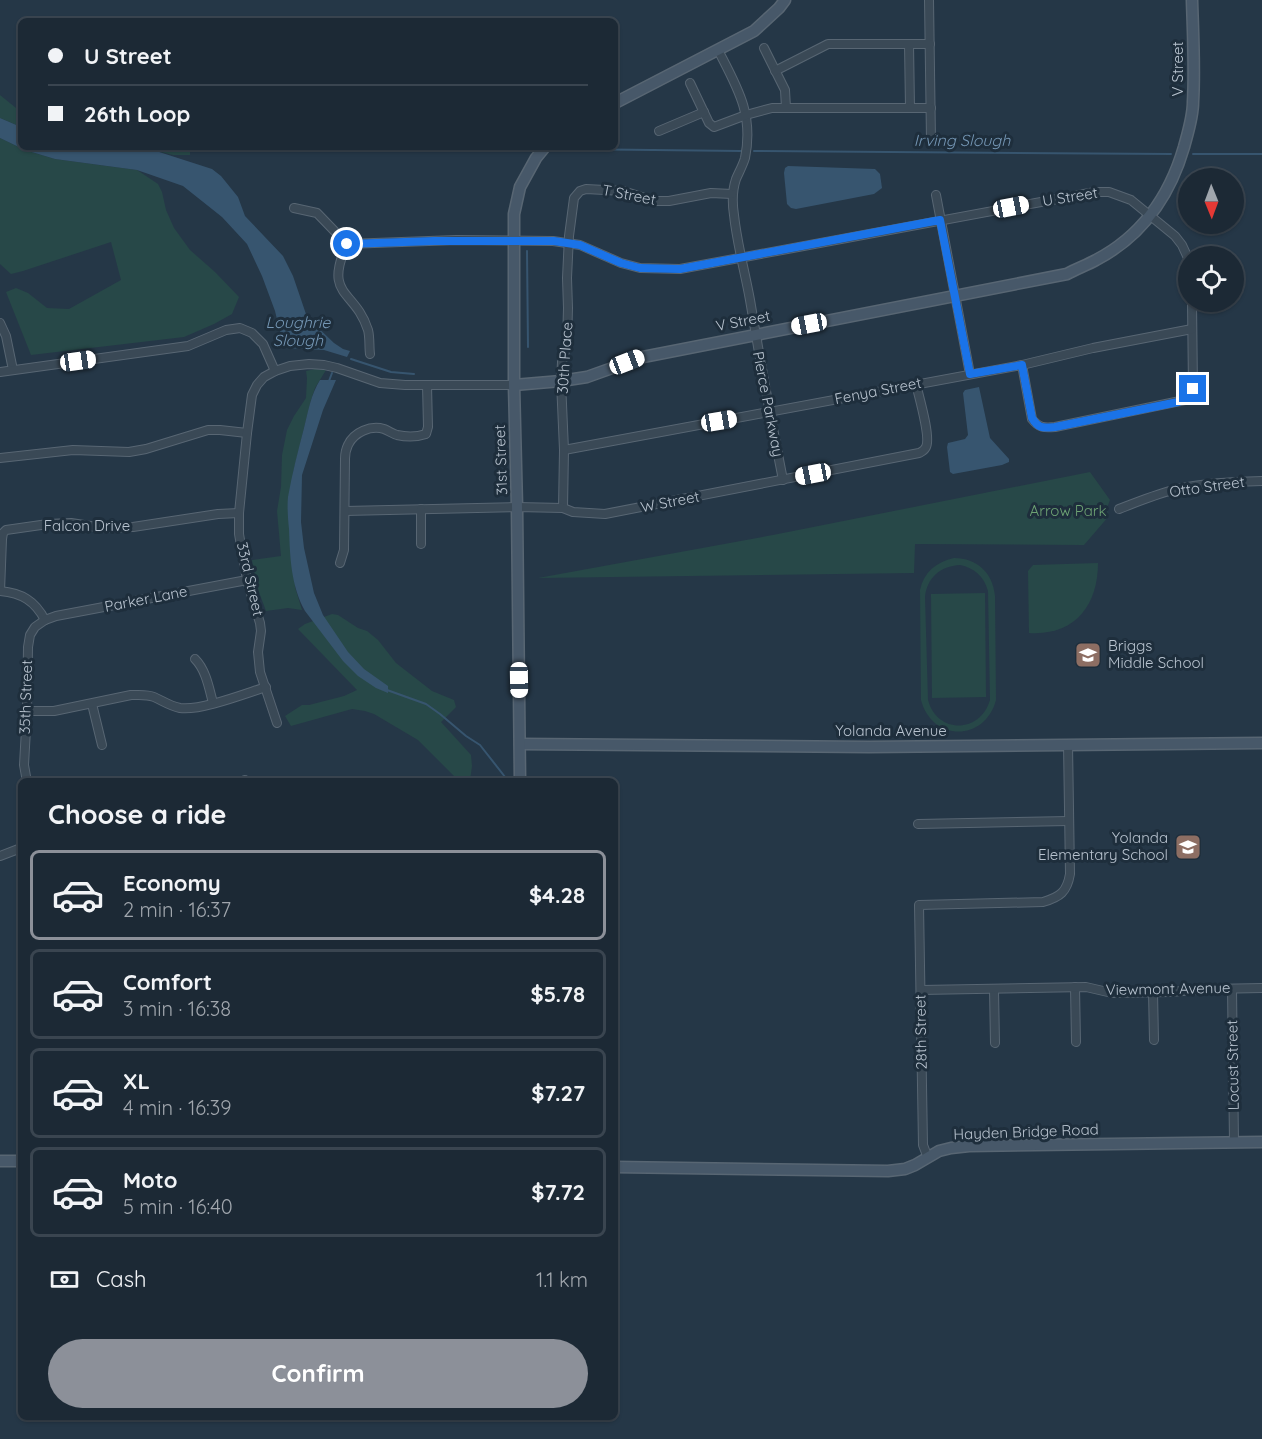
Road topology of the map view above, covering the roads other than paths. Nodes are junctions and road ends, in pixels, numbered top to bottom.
1 (784, 0) edge
2 (929, 0) edge
3 (1186, 0) edge
4 (1192, 0) edge
5 (909, 44) junction
6 (930, 44) junction
7 (764, 48) dead end
8 (718, 50) junction
9 (775, 71) junction
10 (690, 83) dead end
11 (618, 100) edge
12 (786, 108) junction
13 (910, 108) junction
14 (932, 108) junction
15 (704, 112) junction
16 (746, 114) junction
17 (659, 131) dead end
18 (1187, 137) junction
19 (932, 140) dead end
20 (543, 150) edge
21 (732, 194) junction
22 (936, 195) dead end
23 (294, 208) dead end
24 (1150, 215) junction
25 (940, 220) junction
26 (513, 240) junction
27 (569, 243) junction
28 (347, 244) junction
29 (1182, 246) edge
30 (741, 258) junction
31 (956, 296) junction
32 (1192, 312) edge
33 (0, 323) edge
34 (1192, 329) junction
35 (755, 334) junction
36 (370, 354) dead end
37 (1022, 365) junction
38 (12, 370) junction
39 (274, 371) junction
40 (0, 372) edge
41 (970, 374) junction
42 (561, 381) junction
43 (916, 384) junction
44 (427, 385) junction
45 (514, 385) junction
46 (770, 412) junction
47 (247, 433) junction
48 (564, 450) junction
49 (0, 458) edge
50 (783, 480) junction
51 (1262, 480) edge
52 (517, 507) junction
53 (563, 508) junction
54 (421, 509) junction
55 (1119, 509) dead end
56 (345, 511) junction
57 (239, 513) junction
58 (421, 544) dead end
59 (340, 563) dead end
60 (247, 580) junction
61 (0, 591) edge
62 (45, 620) junction
63 (195, 659) dead end
64 (266, 687) junction
65 (213, 703) junction
66 (92, 704) junction
67 (27, 711) junction
68 (277, 723) dead end
69 (1262, 743) edge
70 (520, 744) junction
71 (1068, 744) junction
72 (102, 745) dead end
73 (26, 778) edge
74 (520, 778) edge
75 (1069, 821) junction
76 (918, 824) dead end
77 (18, 849) edge
78 (0, 856) edge
79 (1075, 987) junction
80 (1262, 988) edge
81 (994, 989) junction
82 (1232, 989) junction
83 (921, 990) junction
84 (1153, 992) junction
85 (1154, 1040) dead end
86 (1076, 1042) dead end
87 (995, 1043) dead end
88 (1234, 1142) junction
89 (1262, 1142) edge
90 (928, 1158) junction
91 (0, 1161) edge
92 (18, 1161) edge
93 (618, 1167) edge

1 - 8 street
2 - 6 street
3 - 18 street, V Street
4 - 18 street, V Street
5 - 6 street
5 - 9 street
5 - 13 street
6 - 14 street
7 - 9 street
8 - 11 street
8 - 16 street, Pierce Parkway
9 - 12 street
10 - 15 street
12 - 13 street
12 - 16 street
13 - 14 street
14 - 19 street
15 - 16 street
15 - 17 street
16 - 21 street, Pierce Parkway
18 - 24 street, V Street
20 - 26 street, 31st Street
21 - 27 street, T Street
21 - 30 street, Pierce Parkway
22 - 25 street
23 - 28 street
24 - 25 street, U Street
24 - 29 street, U Street
24 - 31 street, V Street
25 - 30 street, U Street
25 - 31 street
26 - 27 street, U Street
26 - 28 street, U Street
26 - 45 street, 31st Street
27 - 30 street, U Street
27 - 42 street, 30th Place
28 - 36 street
30 - 35 street, Pierce Parkway
31 - 35 street, V Street
31 - 41 street
32 - 34 street
33 - 38 street
34 - 37 street, Fenya Street
34 - 37 street
35 - 42 street, V Street
35 - 46 street, Pierce Parkway
37 - 41 street, Fenya Street
38 - 39 street
38 - 40 street
39 - 44 street, V Street
39 - 47 street, 33rd Street
41 - 43 street, Fenya Street
42 - 45 street, V Street
42 - 48 street, 30th Place
43 - 46 street, Fenya Street
43 - 50 street, W Street
44 - 45 street, V Street
44 - 56 street
45 - 52 street, 31st Street
46 - 48 street, Fenya Street
46 - 50 street, Pierce Parkway
47 - 49 street
47 - 57 street, 33rd Street
48 - 53 street, 30th Place
50 - 53 street, W Street
51 - 55 street, Otto Street
52 - 53 street, W Street
52 - 54 street, W Street
52 - 70 street, 31st Street
54 - 56 street, W Street
54 - 58 street
56 - 59 street
57 - 60 street, 33rd Street
57 - 61 street, Falcon Drive
60 - 62 street, Parker Lane
60 - 64 street, 33rd Street
61 - 62 street
62 - 67 street, 35th Street
63 - 65 street
64 - 65 street
64 - 68 street, 33rd Street
65 - 66 street
66 - 67 street
66 - 72 street
67 - 73 street, 35th Street
69 - 71 street, Yolanda Avenue
70 - 71 street, Yolanda Avenue
70 - 74 street, 31st Street
71 - 75 street
75 - 76 street
75 - 83 street, 28th Street
77 - 78 street
79 - 81 street, Viewmont Avenue
79 - 84 street, Viewmont Avenue
79 - 86 street
80 - 82 street, Viewmont Avenue
81 - 83 street, Viewmont Avenue
81 - 87 street
82 - 84 street, Viewmont Avenue
82 - 88 street, Locust Street
83 - 90 street, 28th Street
84 - 85 street
88 - 89 street, Hayden Bridge Road
88 - 90 street, Hayden Bridge Road
90 - 93 street, Hayden Bridge Road
91 - 92 street

